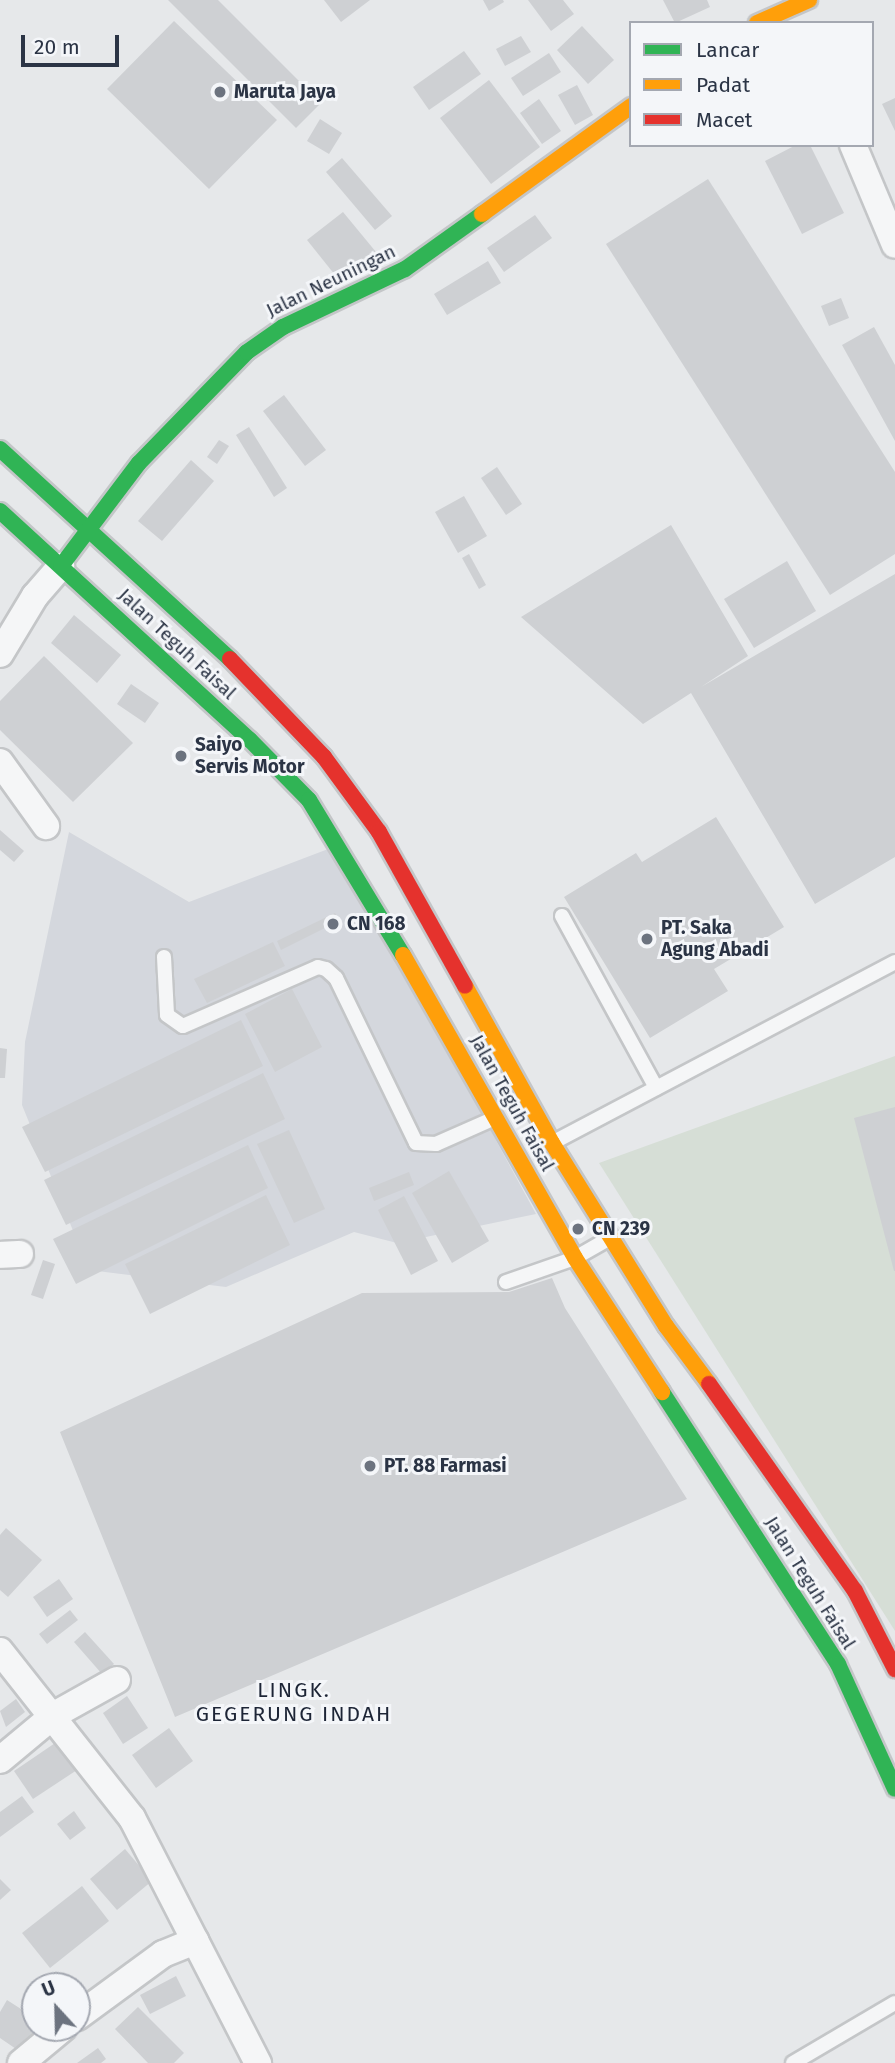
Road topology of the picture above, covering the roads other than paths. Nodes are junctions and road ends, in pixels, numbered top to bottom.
1 (809, 0) edge
2 (784, 17) edge
3 (766, 21) edge
4 (629, 107) edge
5 (854, 147) edge
6 (895, 245) edge
7 (0, 449) edge
8 (0, 511) edge
9 (87, 526) junction
10 (61, 566) junction
11 (0, 654) edge
12 (0, 762) edge
13 (46, 826) dead end
14 (562, 916) dead end
15 (164, 957) dead end
16 (895, 962) edge
17 (656, 1088) junction
18 (512, 1108) junction
19 (536, 1152) junction
20 (611, 1237) junction
21 (575, 1258) junction
22 (506, 1282) dead end
23 (0, 1651) edge
24 (895, 1669) edge
25 (117, 1680) dead end
26 (54, 1716) junction
27 (0, 1760) edge
28 (895, 1789) edge
29 (196, 1941) junction
30 (895, 2003) edge
31 (91, 2007) edge
32 (46, 2042) edge
33 (21, 2063) edge
34 (258, 2063) edge
35 (793, 2063) edge

1 - 2 main road
2 - 3 main road
4 - 9 main road, Jalan Neuningan
5 - 6 street
7 - 9 main road, Jalan Teguh Faisal
8 - 10 main road, Jalan Teguh Faisal
9 - 10 main road, Jalan Neuningan
9 - 18 main road, Jalan Teguh Faisal
10 - 11 street
10 - 18 main road, Jalan Teguh Faisal
12 - 13 street
14 - 17 lane
15 - 18 lane
16 - 17 lane
17 - 19 lane
18 - 19 main road, Jalan Teguh Faisal
18 - 19 main road, Jalan Teguh Faisal
19 - 20 main road, Jalan Teguh Faisal
19 - 21 main road, Jalan Teguh Faisal
20 - 21 lane
20 - 24 main road, Jalan Teguh Faisal
21 - 22 lane
21 - 28 main road, Jalan Teguh Faisal
23 - 26 street
25 - 26 street
26 - 27 street
26 - 29 street
29 - 31 street
29 - 34 street
30 - 35 lane
32 - 33 street

